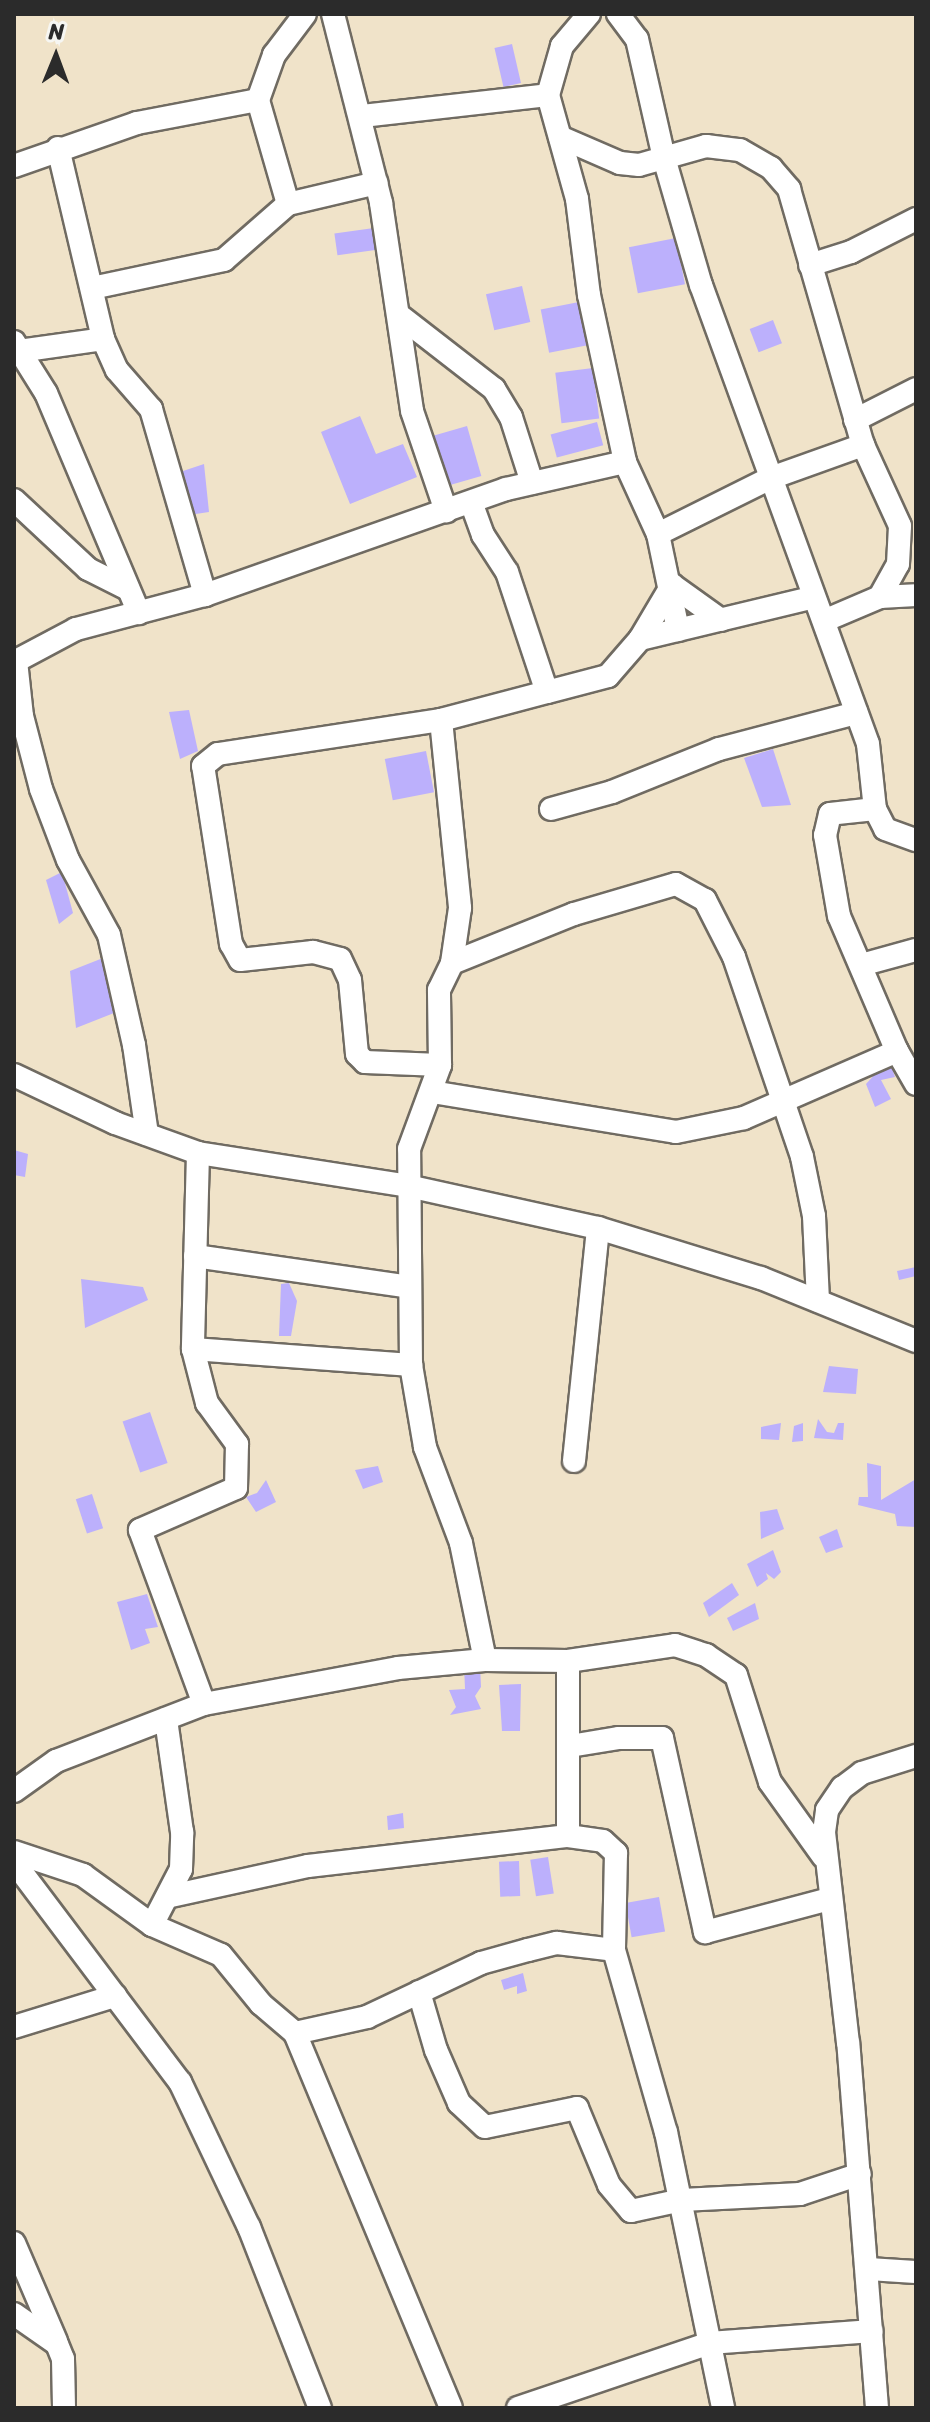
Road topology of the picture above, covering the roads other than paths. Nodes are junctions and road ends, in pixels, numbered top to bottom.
1 (305, 14) edge
2 (333, 14) edge
3 (589, 14) edge
4 (618, 14) edge
5 (548, 95) junction
6 (258, 100) junction
7 (362, 116) junction
8 (560, 137) junction
9 (58, 148) junction
10 (664, 158) junction
11 (14, 166) edge
12 (377, 183) junction
13 (288, 204) junction
14 (916, 219) edge
15 (810, 265) junction
16 (92, 288) junction
17 (400, 316) junction
18 (103, 339) junction
19 (16, 346) edge
20 (916, 389) edge
21 (855, 420) junction
22 (863, 445) junction
23 (625, 462) junction
24 (771, 478) junction
25 (532, 483) junction
26 (14, 500) edge
27 (471, 502) junction
28 (446, 511) junction
29 (658, 534) junction
30 (672, 585) junction
31 (128, 589) junction
32 (205, 595) junction
33 (916, 595) edge
34 (880, 597) junction
35 (811, 598) junction
36 (139, 613) junction
37 (721, 620) junction
38 (826, 620) junction
39 (678, 630) junction
40 (640, 639) junction
41 (15, 662) edge
42 (547, 692) junction
43 (856, 713) junction
44 (441, 720) junction
45 (551, 809) dead end
46 (875, 809) junction
47 (916, 840) edge
48 (916, 950) edge
49 (452, 963) junction
50 (861, 965) junction
51 (897, 1051) junction
52 (440, 1065) junction
53 (14, 1075) edge
54 (916, 1084) edge
55 (432, 1092) junction
56 (784, 1101) junction
57 (147, 1134) junction
58 (198, 1153) junction
59 (408, 1186) junction
60 (598, 1228) junction
61 (195, 1256) junction
62 (410, 1287) junction
63 (818, 1301) junction
64 (916, 1341) edge
65 (193, 1349) junction
66 (411, 1365) junction
67 (574, 1461) dead end
68 (485, 1660) junction
69 (568, 1661) junction
70 (204, 1704) junction
71 (166, 1719) junction
72 (570, 1746) junction
73 (916, 1756) edge
74 (14, 1791) edge
75 (568, 1836) junction
76 (14, 1852) edge
77 (823, 1856) junction
78 (14, 1862) edge
79 (171, 1896) junction
80 (829, 1899) junction
81 (152, 1925) junction
82 (614, 1950) junction
83 (419, 1992) junction
84 (115, 1996) junction
85 (14, 2027) edge
86 (295, 2033) junction
87 (860, 2174) junction
88 (682, 2200) junction
89 (14, 2243) edge
90 (868, 2269) junction
91 (916, 2272) edge
92 (14, 2314) edge
93 (872, 2331) junction
94 (710, 2343) junction
95 (57, 2344) junction
96 (64, 2408) edge
97 (320, 2408) edge
98 (451, 2408) edge
99 (518, 2408) edge
100 (723, 2408) edge
101 (877, 2408) edge

1 - 6 street
2 - 7 street
3 - 5 street
4 - 10 street
5 - 7 street
5 - 8 street
6 - 9 street
6 - 13 street
7 - 12 street
8 - 10 street
8 - 23 street
9 - 11 street
9 - 16 street
10 - 15 street
10 - 24 street
12 - 13 street
12 - 17 street
13 - 16 street
14 - 15 street
15 - 21 street
16 - 18 street
17 - 25 street
17 - 28 street
18 - 19 street
18 - 32 street
19 - 31 street
20 - 21 street
21 - 22 street
22 - 24 street
22 - 34 street
23 - 25 street
23 - 29 street
24 - 29 street
24 - 35 street
25 - 27 street
26 - 31 street
27 - 28 street
27 - 42 street
28 - 32 street
29 - 30 street
30 - 37 street
30 - 39 street
30 - 40 street
31 - 36 street
32 - 36 street
33 - 34 street
34 - 38 street
35 - 37 street
35 - 38 street
36 - 41 street
37 - 39 street
38 - 43 street
39 - 40 street
40 - 42 street
41 - 57 street
42 - 44 street
43 - 45 street
43 - 46 street
44 - 49 street
44 - 52 street
46 - 47 street
46 - 50 street
48 - 50 street
49 - 52 street
49 - 56 street
50 - 51 street
51 - 54 street
51 - 56 street
52 - 55 street
53 - 57 street
55 - 56 street
55 - 59 street
56 - 63 street
57 - 58 street
58 - 59 street
58 - 61 street
59 - 60 street
59 - 62 street
60 - 63 street
60 - 67 street
61 - 62 street
61 - 65 street
62 - 66 street
63 - 64 street
65 - 66 street
65 - 70 street
66 - 68 street
68 - 69 street
68 - 70 street
69 - 72 street
69 - 77 street
70 - 71 street
71 - 74 street
71 - 79 street
72 - 75 street
72 - 80 street
73 - 77 street
75 - 79 street
75 - 82 street
76 - 81 street
77 - 80 street
78 - 84 street
79 - 81 street
80 - 87 street
81 - 86 street
82 - 83 street
82 - 88 street
83 - 86 street
83 - 88 street
84 - 85 street
84 - 97 street
86 - 98 street
87 - 88 street
87 - 90 street
88 - 94 street
89 - 95 street
90 - 91 street
90 - 93 street
92 - 95 street
93 - 94 street
93 - 101 street
94 - 99 street
94 - 100 street
95 - 96 street

